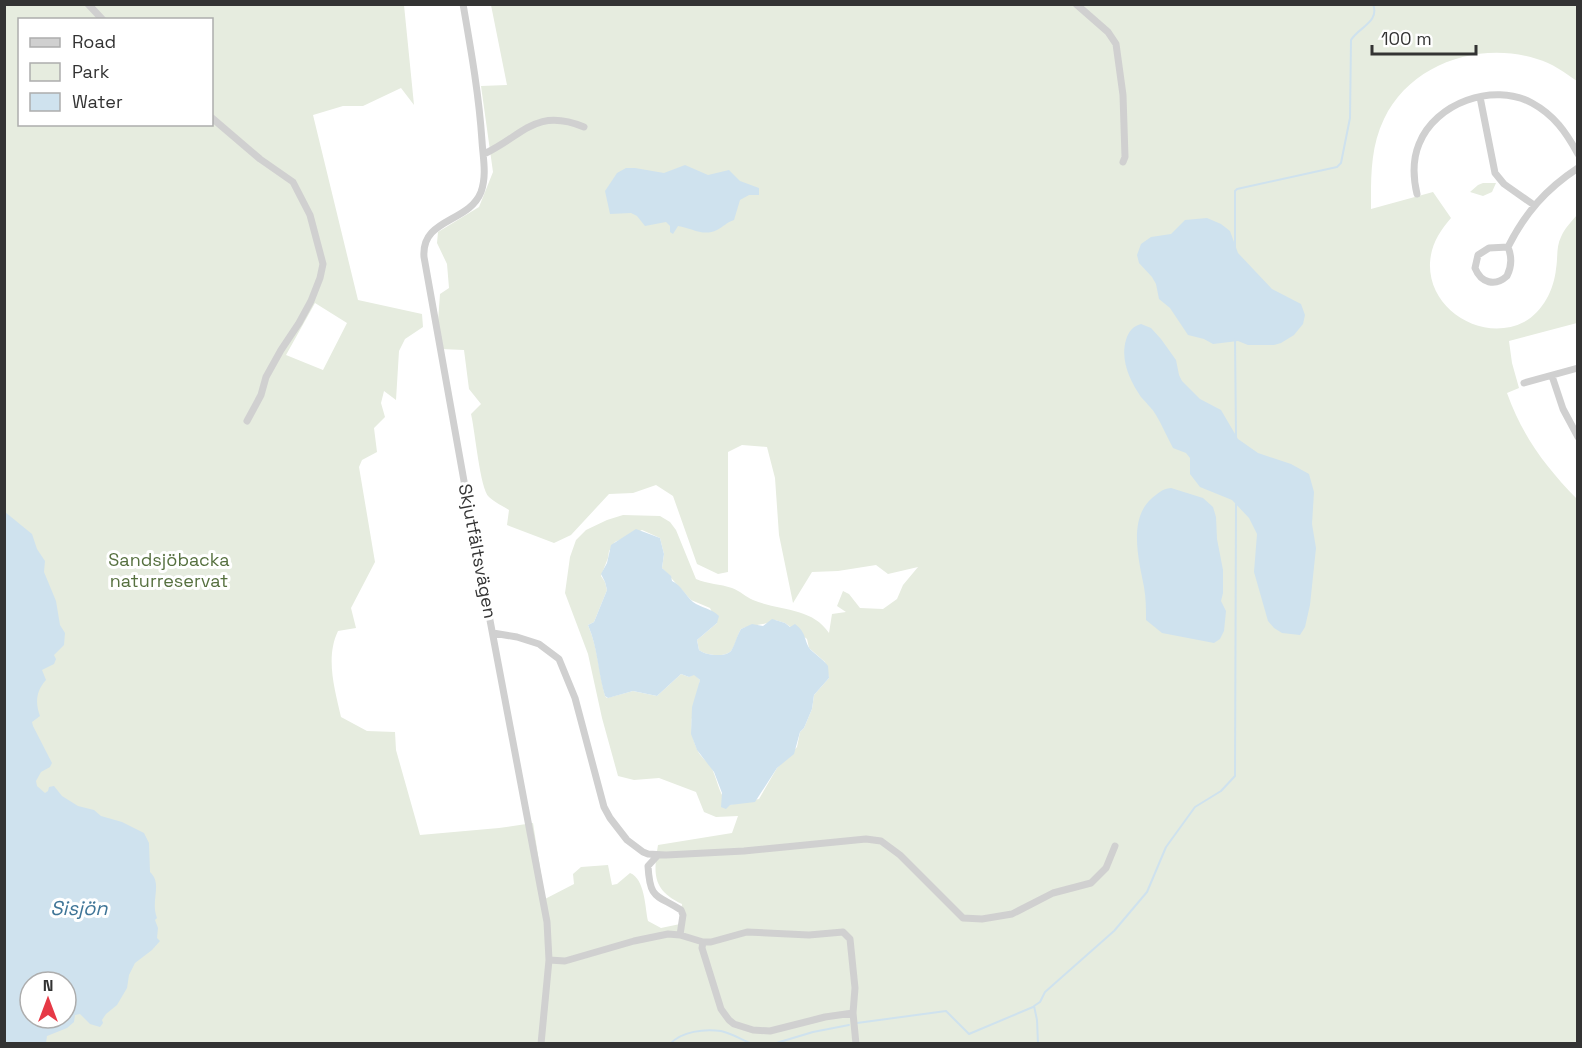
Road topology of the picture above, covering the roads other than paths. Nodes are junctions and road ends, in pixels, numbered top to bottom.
1 (88, 4) edge
2 (463, 4) edge
3 (1076, 4) edge
4 (101, 18) edge
5 (1480, 97) junction
6 (213, 119) edge
7 (584, 127) dead end
8 (484, 154) junction
9 (1578, 154) edge
10 (1123, 162) dead end
11 (1578, 168) edge
12 (1417, 194) dead end
13 (1534, 205) junction
14 (1508, 247) junction
15 (1578, 368) edge
16 (1552, 376) junction
17 (1524, 383) dead end
18 (247, 422) dead end
19 (1578, 437) edge
20 (493, 633) junction
21 (1115, 846) dead end
22 (658, 855) junction
23 (680, 935) junction
24 (702, 942) junction
25 (549, 960) junction
26 (853, 1013) junction
27 (541, 1044) edge
28 (856, 1044) edge

1 - 4 street
2 - 8 street, Skjutfältsvägen
3 - 10 street
5 - 9 street
5 - 12 street
5 - 13 street
6 - 18 street
7 - 8 street
8 - 20 street, Skjutfältsvägen
11 - 13 street
13 - 14 street
14 - 14 street
15 - 16 street
16 - 17 street
16 - 19 street
20 - 22 street, Skjutfältsvägen
20 - 25 street
21 - 22 street, Skjutfältsvägen
22 - 23 street
23 - 24 street
23 - 25 street
24 - 26 street
24 - 26 street
25 - 27 street
26 - 28 street

